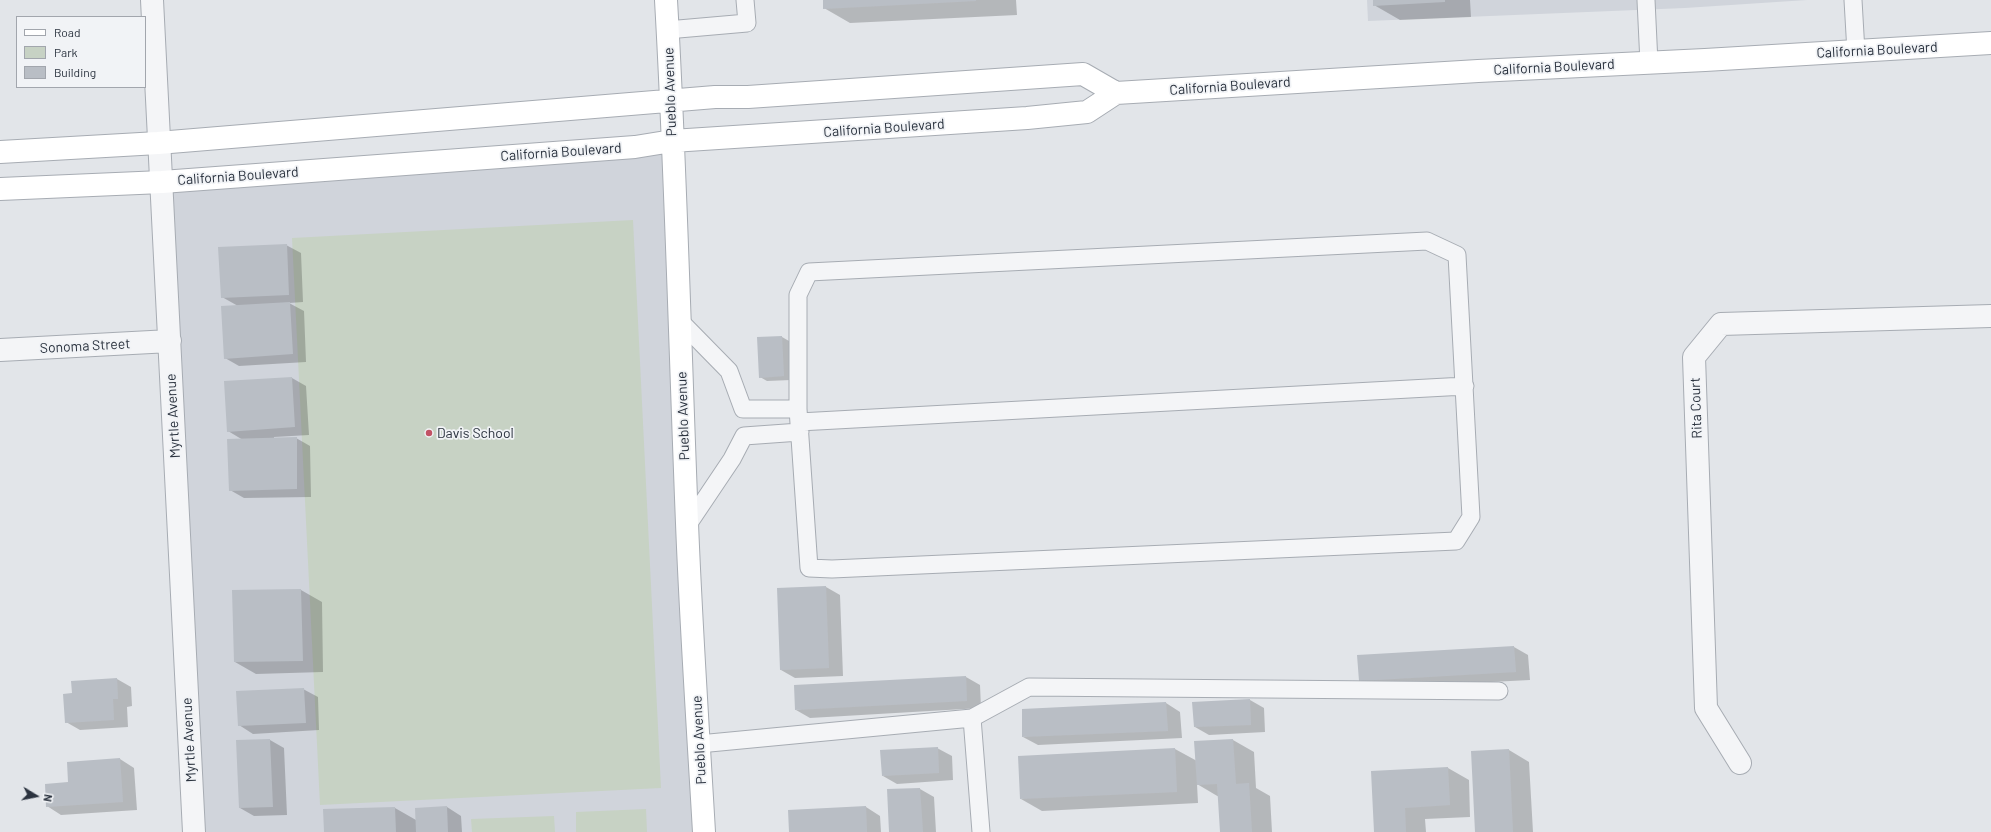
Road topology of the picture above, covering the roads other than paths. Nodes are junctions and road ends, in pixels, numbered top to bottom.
1 (152, 0) edge
2 (666, 0) edge
3 (746, 0) edge
4 (1646, 0) edge
5 (1853, 0) edge
6 (667, 30) junction
7 (1991, 43) edge
8 (1856, 52) junction
9 (1649, 63) junction
10 (1116, 93) junction
11 (672, 100) junction
12 (672, 142) junction
13 (158, 143) junction
14 (0, 152) edge
15 (162, 182) junction
16 (0, 189) edge
17 (1991, 316) edge
18 (679, 320) junction
19 (170, 341) junction
20 (0, 350) edge
21 (1465, 386) junction
22 (799, 421) junction
23 (687, 526) junction
24 (1499, 691) dead end
25 (972, 718) junction
26 (699, 744) junction
27 (1740, 763) dead end
28 (194, 832) edge
29 (704, 832) edge
30 (981, 832) edge

1 - 13 street, Myrtle Avenue
2 - 6 street, Pueblo Avenue
3 - 6 lane
4 - 9 lane
5 - 8 lane
6 - 11 street, Pueblo Avenue
7 - 8 street, California Boulevard
8 - 9 street, California Boulevard
9 - 10 street, California Boulevard
10 - 11 street
10 - 12 street, California Boulevard
11 - 12 street, Pueblo Avenue
11 - 13 street
12 - 15 street, California Boulevard
12 - 18 street, Pueblo Avenue
13 - 14 street
13 - 15 street, Myrtle Avenue
15 - 16 street, California Boulevard
15 - 19 street, Myrtle Avenue
17 - 27 street, Rita Court
18 - 22 lane
18 - 23 street, Pueblo Avenue
19 - 20 street, Sonoma Street
19 - 28 street, Myrtle Avenue
21 - 22 lane
21 - 22 lane
21 - 22 lane
22 - 23 lane
23 - 26 street, Pueblo Avenue
24 - 25 lane
25 - 26 lane
25 - 30 lane
26 - 29 street, Pueblo Avenue

